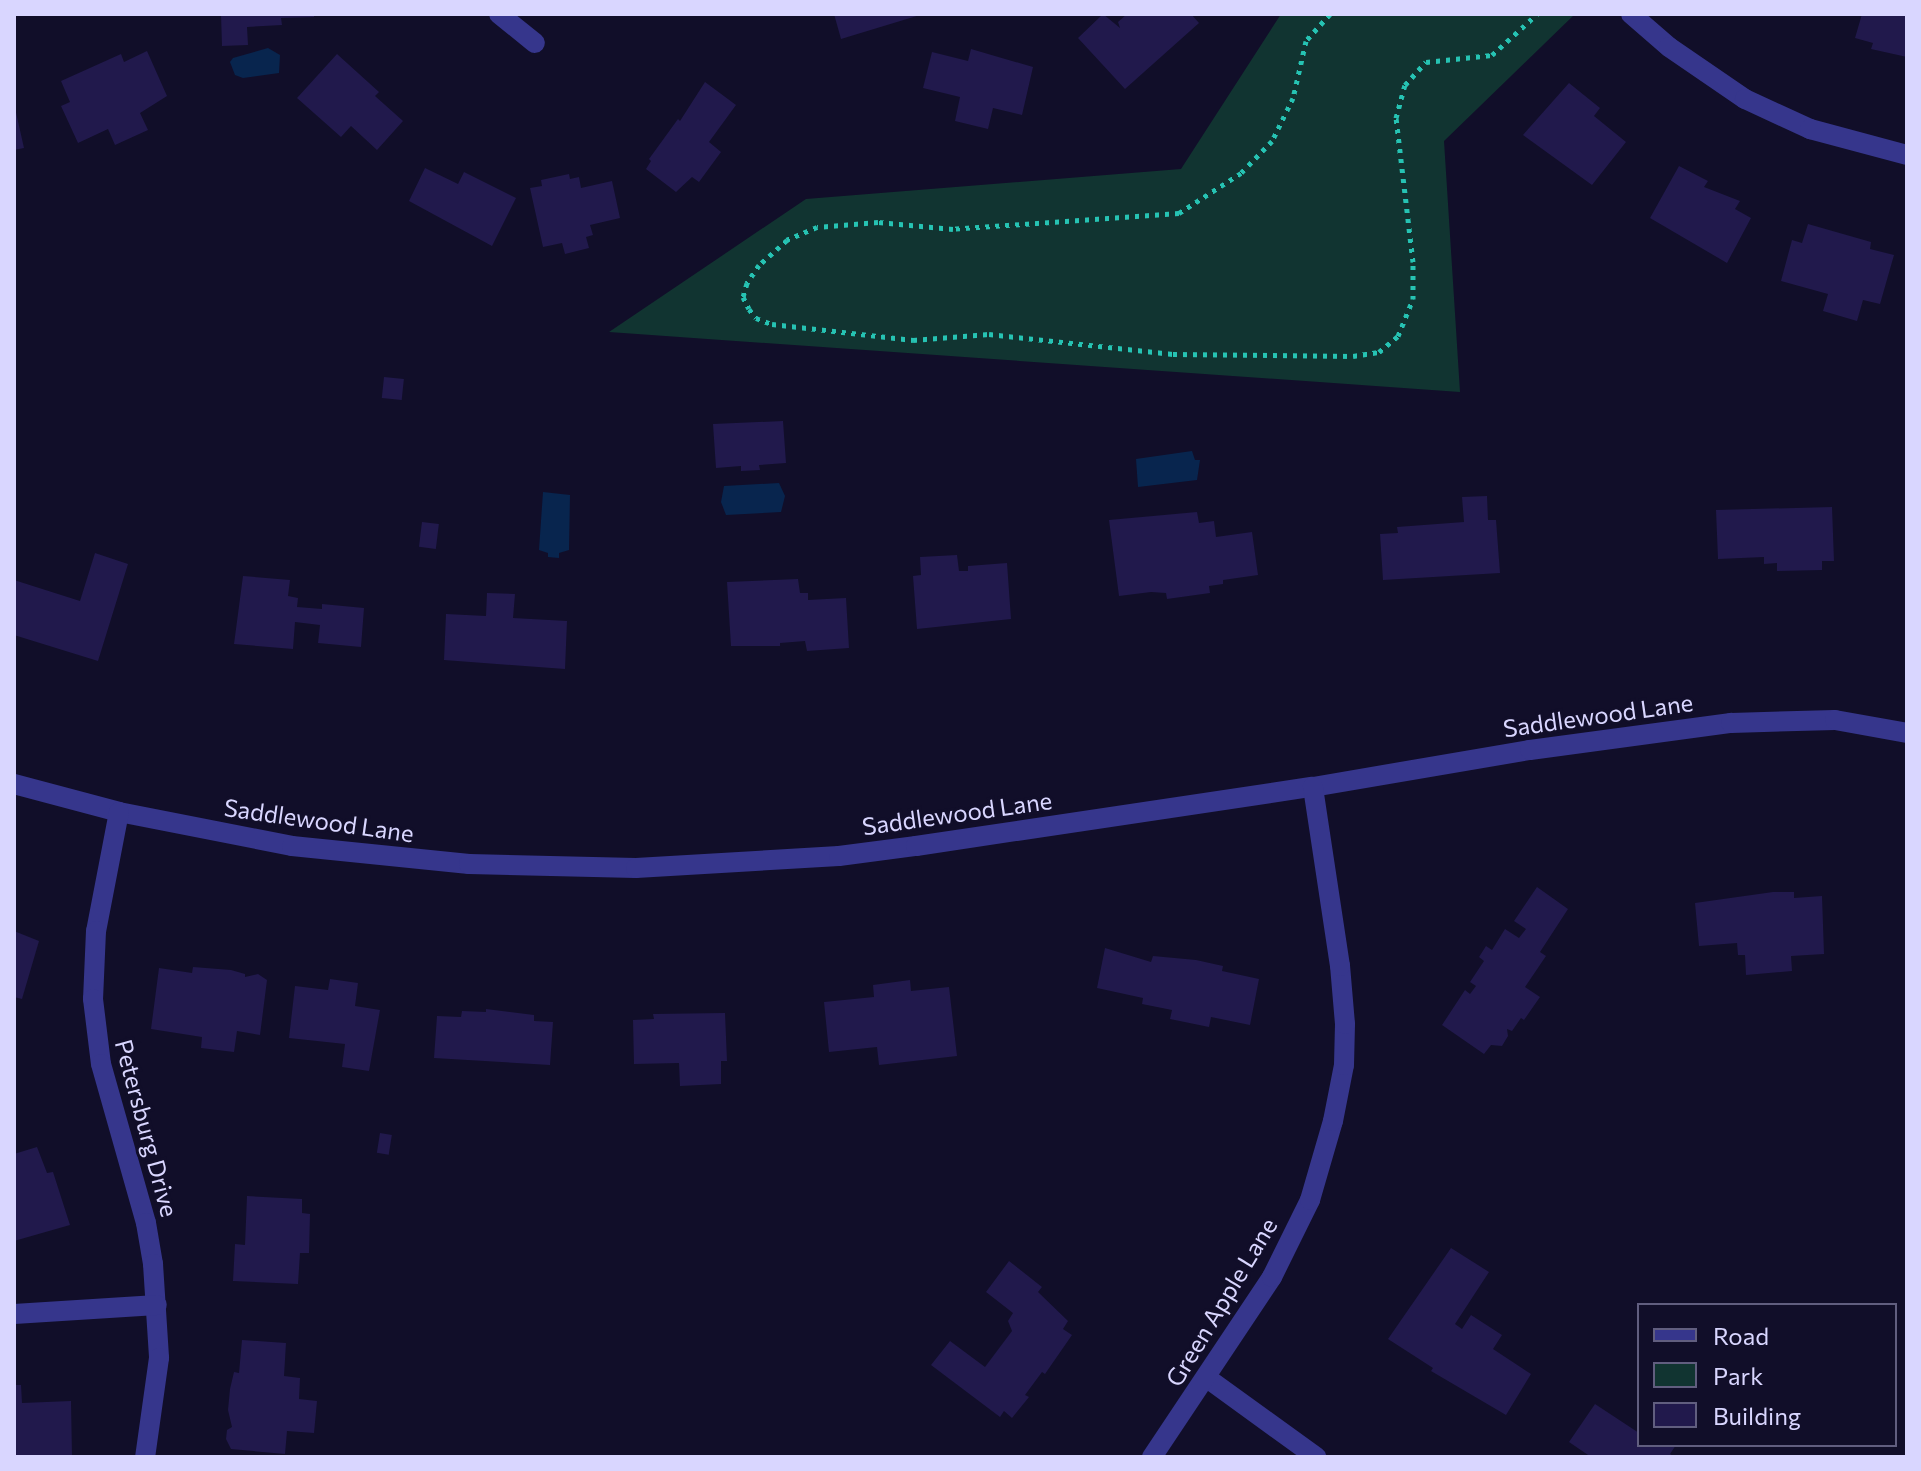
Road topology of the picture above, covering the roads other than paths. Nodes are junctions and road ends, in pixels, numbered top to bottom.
1 (499, 14) edge
2 (1631, 14) edge
3 (535, 43) dead end
4 (1907, 155) edge
5 (1907, 733) edge
6 (14, 784) edge
7 (1313, 787) junction
8 (119, 812) junction
9 (157, 1305) junction
10 (14, 1314) edge
11 (1207, 1378) junction
12 (145, 1457) edge
13 (1152, 1457) edge
14 (1316, 1457) edge

1 - 3 street
2 - 4 street
5 - 7 street, Saddlewood Lane
6 - 8 street, Saddlewood Lane
7 - 8 street, Saddlewood Lane
7 - 11 street, Green Apple Lane
8 - 9 street, Petersburg Drive
9 - 10 street
9 - 12 street, Petersburg Drive
11 - 13 street, Green Apple Lane
11 - 14 street

